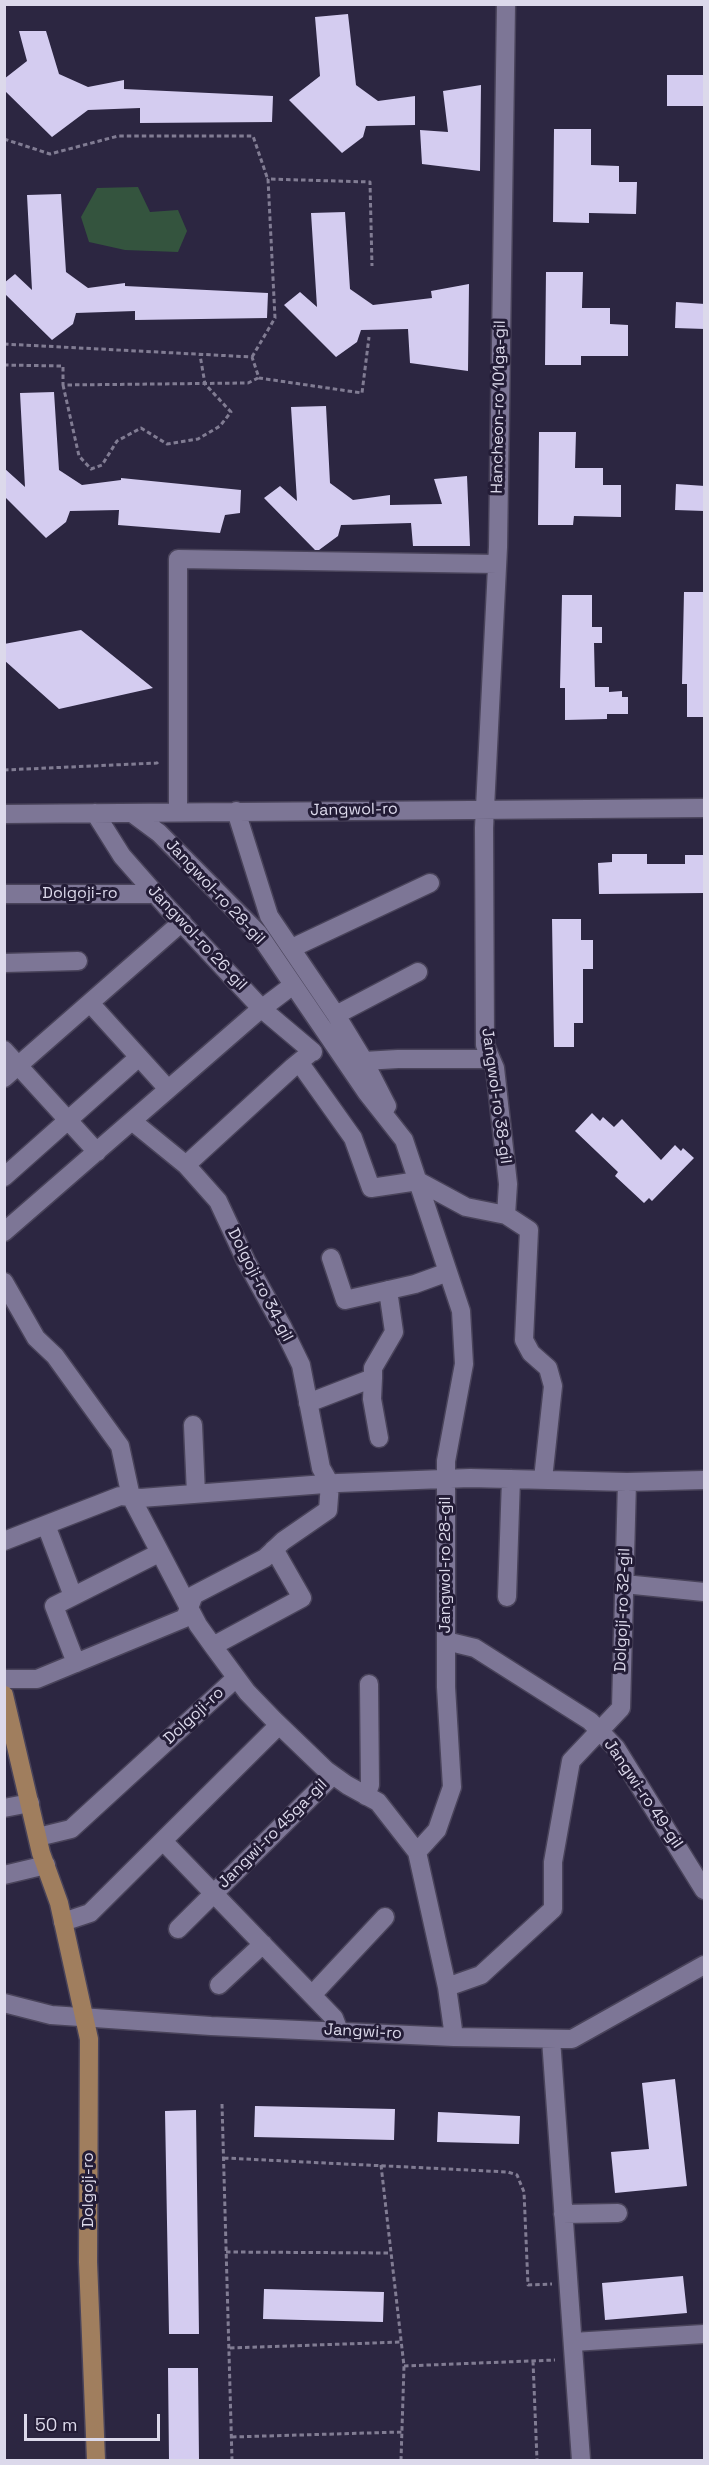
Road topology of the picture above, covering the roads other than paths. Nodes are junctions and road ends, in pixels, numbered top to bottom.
1 (506, 4) edge
2 (497, 564) junction
3 (484, 808) junction
4 (705, 808) edge
5 (236, 811) junction
6 (178, 812) junction
7 (95, 813) junction
8 (132, 813) junction
9 (4, 814) edge
10 (430, 883) dead end
11 (4, 894) edge
12 (156, 894) junction
13 (182, 922) junction
14 (292, 948) junction
15 (78, 962) dead end
16 (4, 963) edge
17 (418, 972) dead end
18 (293, 985) junction
19 (90, 1003) junction
20 (262, 1009) junction
21 (336, 1015) junction
22 (329, 1039) junction
23 (4, 1050) edge
24 (139, 1057) junction
25 (306, 1057) junction
26 (490, 1059) junction
27 (364, 1061) junction
28 (11, 1072) edge
29 (168, 1089) junction
30 (69, 1121) junction
31 (132, 1121) junction
32 (404, 1140) junction
33 (97, 1152) junction
34 (186, 1166) junction
35 (4, 1177) edge
36 (418, 1181) junction
37 (506, 1215) junction
38 (4, 1232) edge
39 (332, 1258) dead end
40 (448, 1272) junction
41 (4, 1282) edge
42 (388, 1290) junction
43 (373, 1378) junction
44 (308, 1403) junction
45 (193, 1425) dead end
46 (379, 1438) dead end
47 (511, 1479) junction
48 (543, 1479) junction
49 (446, 1480) junction
50 (705, 1480) edge
51 (627, 1482) junction
52 (330, 1484) junction
53 (196, 1494) junction
54 (131, 1497) junction
55 (46, 1525) junction
56 (4, 1541) edge
57 (274, 1549) junction
58 (159, 1552) junction
59 (624, 1584) junction
60 (705, 1592) edge
61 (73, 1596) junction
62 (507, 1597) dead end
63 (189, 1607) junction
64 (446, 1641) junction
65 (213, 1646) junction
66 (76, 1663) junction
67 (236, 1678) junction
68 (4, 1679) edge
69 (369, 1684) dead end
70 (4, 1695) edge
71 (279, 1725) junction
72 (600, 1731) junction
73 (333, 1774) junction
74 (366, 1796) junction
75 (30, 1803) junction
76 (4, 1808) edge
77 (38, 1837) junction
78 (163, 1841) junction
79 (417, 1852) junction
80 (46, 1865) junction
81 (4, 1875) edge
82 (705, 1890) edge
83 (214, 1893) junction
84 (385, 1917) dead end
85 (63, 1922) junction
86 (178, 1929) dead end
87 (263, 1944) junction
88 (705, 1965) edge
89 (219, 1985) dead end
90 (447, 1987) junction
91 (312, 1995) junction
92 (4, 2003) edge
93 (85, 2017) junction
94 (339, 2031) junction
95 (454, 2037) junction
96 (551, 2038) junction
97 (618, 2213) dead end
98 (563, 2214) junction
99 (705, 2334) edge
100 (573, 2350) junction
101 (96, 2460) edge
102 (581, 2460) edge

1 - 2 street, Hancheon-ro 101ga-gil
2 - 3 street, Hancheon-ro 101ga-gil
2 - 6 street
3 - 4 street, Jangwol-ro
3 - 5 street, Jangwol-ro
3 - 26 street, Jangwol-ro 38-gil
5 - 6 street, Jangwol-ro
5 - 14 street
6 - 8 street, Jangwol-ro
7 - 8 street, Jangwol-ro
7 - 9 street, Jangwol-ro
7 - 12 street, Jangwol-ro 26-gil
8 - 18 street, Jangwol-ro 28-gil
10 - 14 street
11 - 12 street, Dolgoji-ro
12 - 13 street, Jangwol-ro 26-gil
13 - 19 street
13 - 20 street, Jangwol-ro 26-gil
14 - 21 street
15 - 16 street
17 - 21 street
18 - 20 street
18 - 22 street, Jangwol-ro 28-gil
19 - 24 street
19 - 28 street
20 - 25 street, Jangwol-ro 26-gil
20 - 29 street
21 - 27 street
22 - 25 street
22 - 32 street, Jangwol-ro 28-gil
23 - 28 street
24 - 29 street
24 - 30 street
25 - 34 street
25 - 36 street, Jangwol-ro 26-gil
26 - 27 street
26 - 37 street, Jangwol-ro 38-gil
27 - 32 street
28 - 30 street
29 - 31 street
30 - 33 street
30 - 35 street
31 - 33 street
31 - 34 street, Dolgoji-ro 34-gil
32 - 36 street, Jangwol-ro 28-gil
33 - 38 street
34 - 44 street, Dolgoji-ro 34-gil
36 - 37 street
36 - 40 street, Jangwol-ro 28-gil
37 - 48 street
39 - 42 street
40 - 42 street
40 - 49 street, Jangwol-ro 28-gil
41 - 54 street
42 - 43 street
43 - 44 street
43 - 46 street
44 - 52 street, Dolgoji-ro 34-gil
45 - 53 street
47 - 48 street
47 - 49 street
47 - 62 street
48 - 51 street
49 - 52 street
49 - 64 street, Jangwol-ro 28-gil
50 - 51 street
51 - 59 street, Dolgoji-ro 32-gil
52 - 53 street
52 - 57 street
53 - 54 street
54 - 55 street
54 - 58 street, Jangwi-ro 45ga-gil
55 - 56 street
55 - 61 street
57 - 63 street
57 - 65 street
58 - 61 street
58 - 63 street, Jangwi-ro 45ga-gil
59 - 60 street
59 - 72 street, Dolgoji-ro 32-gil
61 - 66 street
63 - 65 street, Jangwi-ro 45ga-gil
63 - 66 street
64 - 72 street, Jangwi-ro 49-gil
64 - 79 street, Jangwol-ro 28-gil
65 - 67 street, Jangwi-ro 45ga-gil
66 - 68 street
67 - 71 street, Jangwi-ro 45ga-gil
67 - 77 street, Dolgoji-ro
69 - 74 street
70 - 75 main road, Dolgoji-ro
71 - 73 street, Jangwi-ro 45ga-gil
71 - 78 street
72 - 82 street, Jangwi-ro 49-gil
72 - 90 street, Dolgoji-ro 32-gil
73 - 74 street, Jangwi-ro 45ga-gil
73 - 83 street, Jangwi-ro 45ga-gil
74 - 79 street, Jangwi-ro 45ga-gil
75 - 76 street
75 - 77 main road, Dolgoji-ro
77 - 80 main road, Dolgoji-ro
78 - 83 street
78 - 85 street
79 - 90 street
80 - 81 street
80 - 85 main road, Dolgoji-ro
83 - 86 street, Jangwi-ro 45ga-gil
83 - 87 street
84 - 91 street
85 - 93 main road, Dolgoji-ro
87 - 89 street
87 - 91 street
88 - 96 street, Jangwi-ro
90 - 95 street
91 - 94 street
92 - 93 street, Jangwi-ro
93 - 94 street, Jangwi-ro
93 - 101 main road, Dolgoji-ro
94 - 95 street, Jangwi-ro
95 - 96 street, Jangwi-ro
96 - 98 street
97 - 98 street
98 - 100 street
99 - 100 street
100 - 102 street

